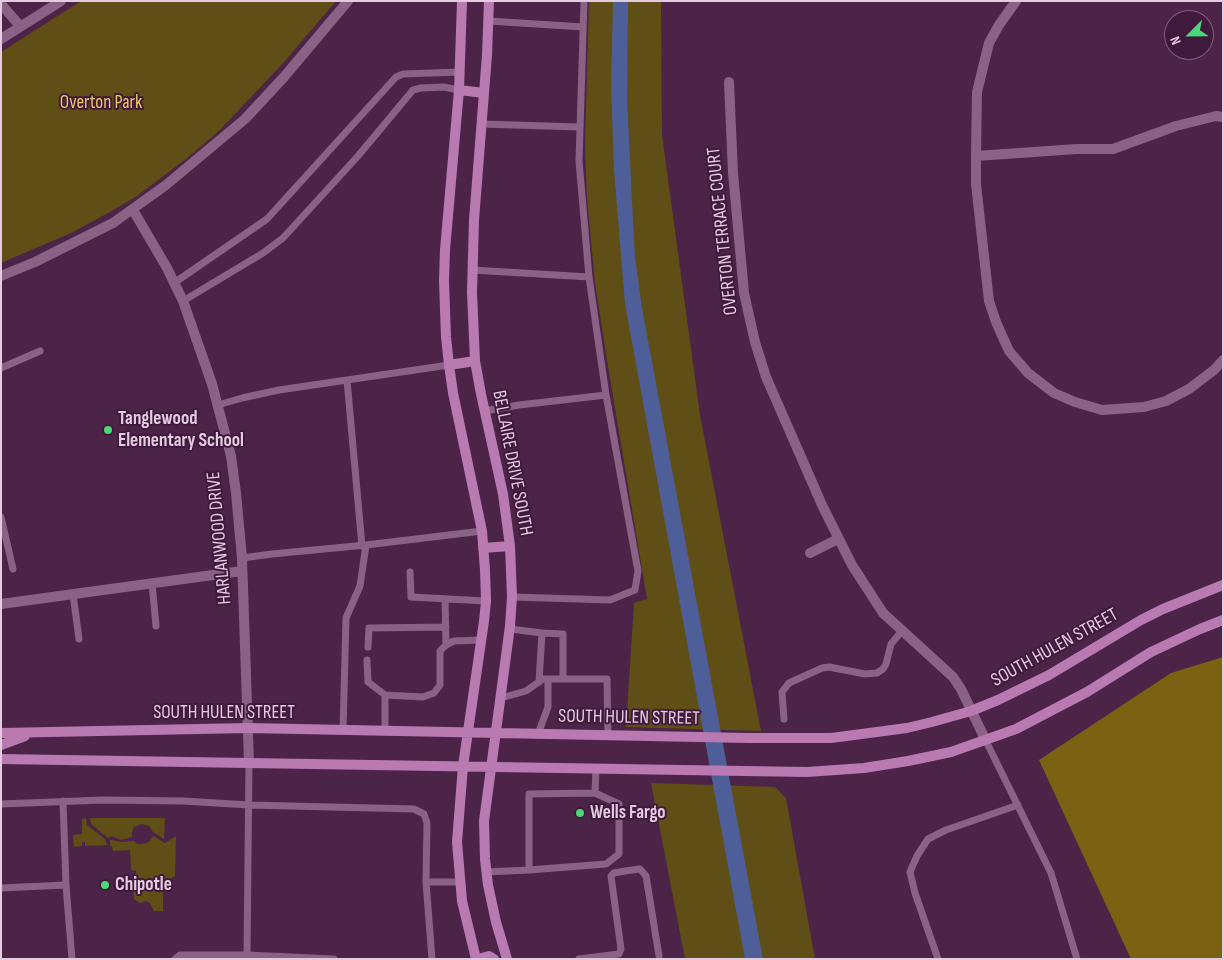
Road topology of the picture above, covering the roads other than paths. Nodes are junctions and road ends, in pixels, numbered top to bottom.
1 (61, 1) edge
2 (348, 1) edge
3 (462, 1) edge
4 (489, 1) edge
5 (584, 1) edge
6 (1016, 1) edge
7 (1, 4) edge
8 (489, 21) junction
9 (20, 26) junction
10 (583, 26) junction
11 (1, 39) edge
12 (460, 72) junction
13 (729, 82) dead end
14 (459, 90) junction
15 (484, 93) junction
16 (1223, 117) edge
17 (481, 124) junction
18 (579, 127) junction
19 (976, 156) junction
20 (133, 210) junction
21 (472, 270) junction
22 (1, 276) edge
23 (589, 277) junction
24 (174, 283) junction
25 (183, 301) junction
26 (40, 351) dead end
27 (1223, 360) edge
28 (475, 361) junction
29 (449, 365) junction
30 (1, 368) edge
31 (347, 380) junction
32 (606, 395) junction
33 (218, 405) junction
34 (484, 411) junction
35 (1, 517) edge
36 (482, 531) junction
37 (838, 539) junction
38 (364, 546) junction
39 (510, 546) junction
40 (483, 548) junction
41 (810, 553) dead end
42 (242, 558) junction
43 (14, 569) dead end
44 (242, 571) junction
45 (410, 572) dead end
46 (152, 583) junction
47 (1223, 585) edge
48 (73, 594) junction
49 (512, 596) junction
50 (445, 599) junction
51 (486, 602) junction
52 (1, 604) edge
53 (1223, 620) edge
54 (156, 626) dead end
55 (446, 627) junction
56 (510, 629) junction
57 (902, 631) junction
58 (542, 633) junction
59 (79, 639) dead end
60 (481, 640) junction
61 (446, 645) junction
62 (368, 647) dead end
63 (367, 660) dead end
64 (548, 679) junction
65 (563, 679) junction
66 (539, 682) junction
67 (386, 695) junction
68 (501, 698) junction
69 (971, 710) junction
70 (784, 719) dead end
71 (248, 728) junction
72 (343, 731) junction
73 (385, 731) junction
74 (32, 733) junction
75 (468, 733) junction
76 (1, 734) edge
77 (497, 734) junction
78 (538, 734) junction
79 (608, 736) junction
80 (986, 740) junction
81 (1, 745) edge
82 (1, 760) edge
83 (249, 763) junction
84 (463, 766) junction
85 (492, 767) junction
86 (596, 768) junction
87 (595, 793) junction
88 (63, 801) junction
89 (1, 804) edge
90 (249, 805) junction
91 (1018, 805) junction
92 (529, 870) junction
93 (486, 872) junction
94 (426, 882) junction
95 (459, 882) junction
96 (66, 885) junction
97 (1, 888) edge
98 (247, 955) junction
99 (659, 956) dead end
100 (72, 959) edge
101 (175, 959) edge
102 (334, 959) edge
103 (432, 959) edge
104 (477, 959) edge
105 (494, 959) edge
106 (507, 959) edge
107 (579, 959) edge
108 (938, 959) edge
109 (1077, 959) edge

1 - 9 street
2 - 20 street
3 - 12 main road
4 - 8 main road, BELLAIRE DRIVE SOUTH
5 - 10 lane
6 - 19 street
7 - 9 street
8 - 10 lane
8 - 15 main road, BELLAIRE DRIVE SOUTH
9 - 11 street
10 - 18 lane
12 - 14 main road
12 - 24 lane
13 - 37 street, OVERTON TERRACE COURT
14 - 15 main road
14 - 25 lane
14 - 29 main road
15 - 17 main road, BELLAIRE DRIVE SOUTH
16 - 19 street
17 - 18 lane
17 - 21 main road, BELLAIRE DRIVE SOUTH
18 - 23 lane
19 - 27 street
20 - 22 street
20 - 24 street, HARLANWOOD DRIVE
21 - 23 lane
21 - 28 main road, BELLAIRE DRIVE SOUTH
23 - 32 lane
24 - 25 street, HARLANWOOD DRIVE
25 - 33 street, HARLANWOOD DRIVE
26 - 30 lane
28 - 29 main road
28 - 34 main road, BELLAIRE DRIVE SOUTH
29 - 31 lane
29 - 36 main road
31 - 33 lane
31 - 38 lane
32 - 34 lane
32 - 49 lane
33 - 42 street, HARLANWOOD DRIVE
34 - 39 main road, BELLAIRE DRIVE SOUTH
35 - 43 lane
36 - 38 lane
36 - 40 main road
37 - 41 street
37 - 57 street, OVERTON TERRACE COURT
38 - 42 lane
38 - 72 lane
39 - 40 main road
39 - 49 main road, BELLAIRE DRIVE SOUTH
40 - 51 main road
42 - 44 street, HARLANWOOD DRIVE
44 - 46 street
44 - 71 street, HARLANWOOD DRIVE
45 - 50 lane
46 - 48 street
46 - 54 lane
47 - 69 main road, SOUTH HULEN STREET
48 - 52 street
48 - 59 lane
49 - 56 main road, BELLAIRE DRIVE SOUTH
50 - 51 lane
50 - 55 lane
51 - 60 main road
53 - 80 main road
55 - 61 lane
55 - 62 lane
56 - 58 lane
56 - 68 main road, BELLAIRE DRIVE SOUTH
57 - 69 street, OVERTON TERRACE COURT
57 - 70 lane
58 - 65 lane
58 - 66 lane
60 - 61 lane
60 - 75 main road
61 - 67 lane
63 - 67 lane
64 - 65 lane
64 - 66 lane
64 - 78 lane
65 - 79 lane
66 - 68 lane
67 - 73 lane
68 - 77 main road, BELLAIRE DRIVE SOUTH
69 - 79 main road, SOUTH HULEN STREET
69 - 80 street, OVERTON TERRACE COURT
71 - 72 main road, SOUTH HULEN STREET
71 - 74 main road, SOUTH HULEN STREET
71 - 83 street, HARLANWOOD DRIVE
72 - 73 main road, SOUTH HULEN STREET
73 - 75 main road, SOUTH HULEN STREET
74 - 76 main road, SOUTH HULEN STREET
74 - 81 main road
75 - 77 main road, SOUTH HULEN STREET
75 - 84 main road
77 - 78 main road, SOUTH HULEN STREET
77 - 85 main road, BELLAIRE DRIVE SOUTH
78 - 79 main road, SOUTH HULEN STREET
80 - 86 main road
80 - 91 lane
82 - 83 main road
83 - 84 main road
83 - 90 lane
84 - 85 main road
84 - 95 main road
85 - 86 main road
85 - 93 main road, BELLAIRE DRIVE SOUTH
86 - 87 lane
87 - 92 lane
87 - 92 lane
88 - 89 lane
88 - 90 lane
88 - 96 lane
90 - 94 lane
90 - 98 lane
91 - 108 lane
91 - 109 lane
92 - 93 lane
93 - 106 main road, BELLAIRE DRIVE SOUTH
94 - 95 lane
94 - 103 lane
95 - 104 main road
96 - 97 lane
96 - 100 lane
98 - 101 lane
98 - 102 lane
99 - 107 lane
104 - 105 main road

